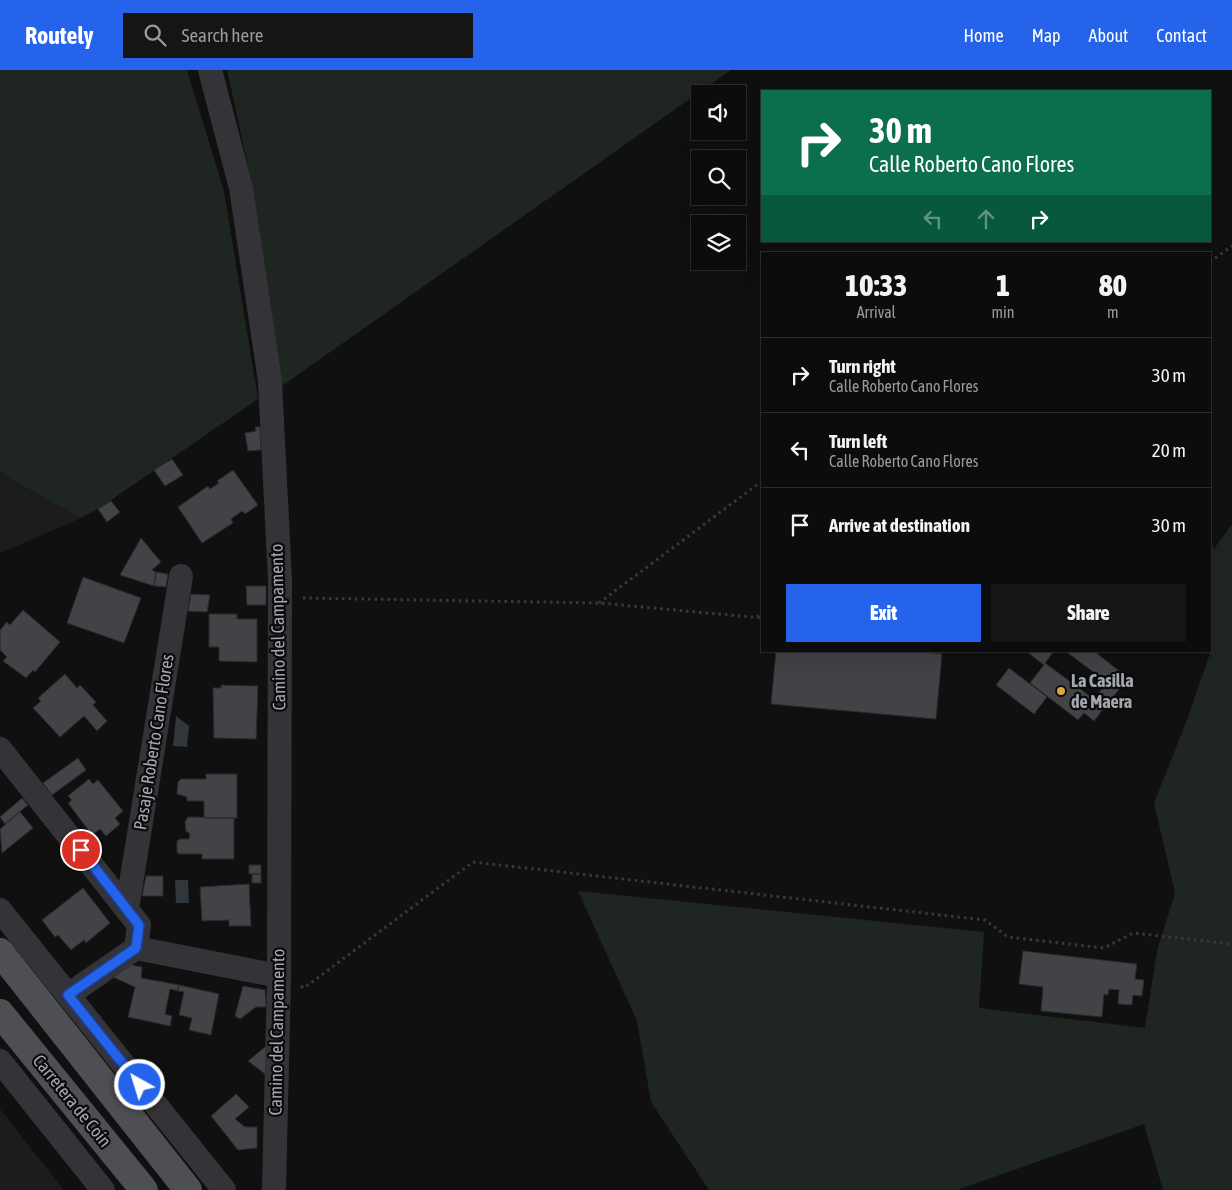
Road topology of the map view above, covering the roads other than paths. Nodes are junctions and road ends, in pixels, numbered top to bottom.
1 (210, 70) edge
2 (181, 576) dead end
3 (0, 749) edge
4 (127, 908) junction
5 (0, 910) edge
6 (136, 948) junction
7 (0, 952) edge
8 (279, 976) junction
9 (68, 995) junction
10 (0, 1013) edge
11 (0, 1061) edge
12 (103, 1190) edge
13 (144, 1190) edge
14 (188, 1190) edge
15 (224, 1190) edge
16 (274, 1190) edge

1 - 8 street, Camino del Campamento
2 - 4 street, Pasaje Roberto Cano Flores
3 - 4 street
4 - 6 street
5 - 9 street
6 - 8 street
6 - 9 street
7 - 14 main road
8 - 16 street, Camino del Campamento
9 - 15 street
10 - 13 main road, Carretera de Coín
11 - 12 street, Carretera de Coín

